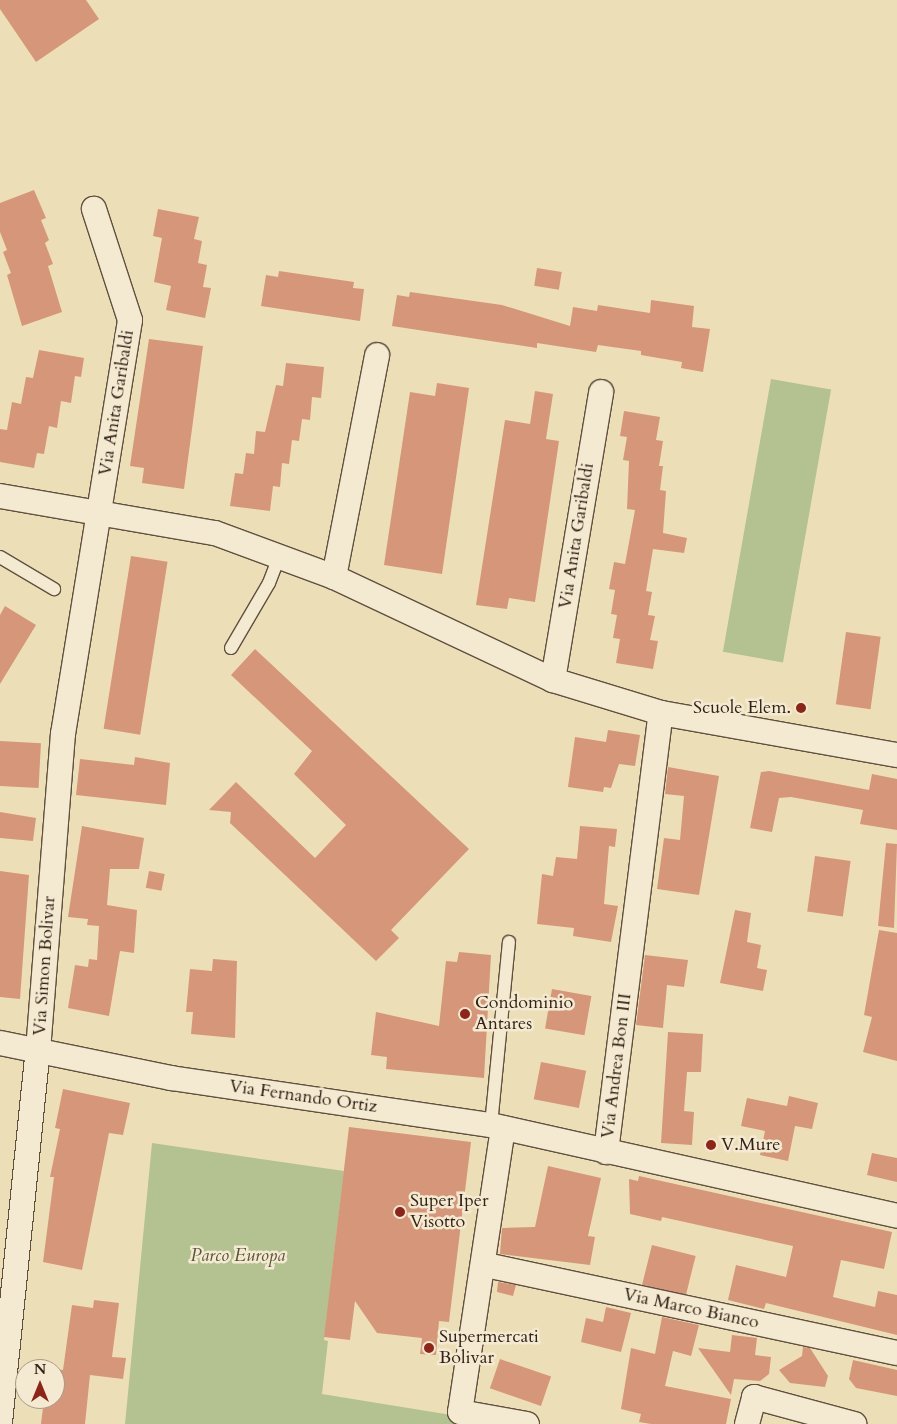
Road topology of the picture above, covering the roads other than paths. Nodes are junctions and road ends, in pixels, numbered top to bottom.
1 (94, 209) dead end
2 (377, 355) dead end
3 (600, 392) dead end
4 (0, 496) edge
5 (98, 512) junction
6 (0, 557) edge
7 (279, 557) junction
8 (334, 577) junction
9 (54, 589) dead end
10 (231, 648) dead end
11 (553, 680) junction
12 (661, 713) junction
13 (897, 755) edge
14 (509, 942) dead end
15 (0, 1043) edge
16 (38, 1050) junction
17 (497, 1126) junction
18 (606, 1152) junction
19 (897, 1216) edge
20 (486, 1265) junction
21 (897, 1353) edge
22 (0, 1422) edge
23 (527, 1424) edge
24 (747, 1424) edge
25 (854, 1424) edge

1 - 5 street, Via Anita Garibaldi
2 - 8 street
3 - 11 street, Via Anita Garibaldi
4 - 5 street
5 - 7 street
5 - 16 street, Via Simon Bolivar
6 - 9 lane
7 - 8 street
7 - 10 lane
8 - 11 street
11 - 12 street
12 - 13 street
12 - 18 street, Via Andrea Bon III
14 - 17 lane
15 - 16 street, Via Fernando Ortiz
16 - 17 street, Via Fernando Ortiz
16 - 22 street, Via Simon Bolivar
17 - 18 street, Via Fernando Ortiz
17 - 20 street
18 - 19 street, Via Andrea Bon III
20 - 21 street, Via Marco Bianco
20 - 23 street
24 - 25 street

